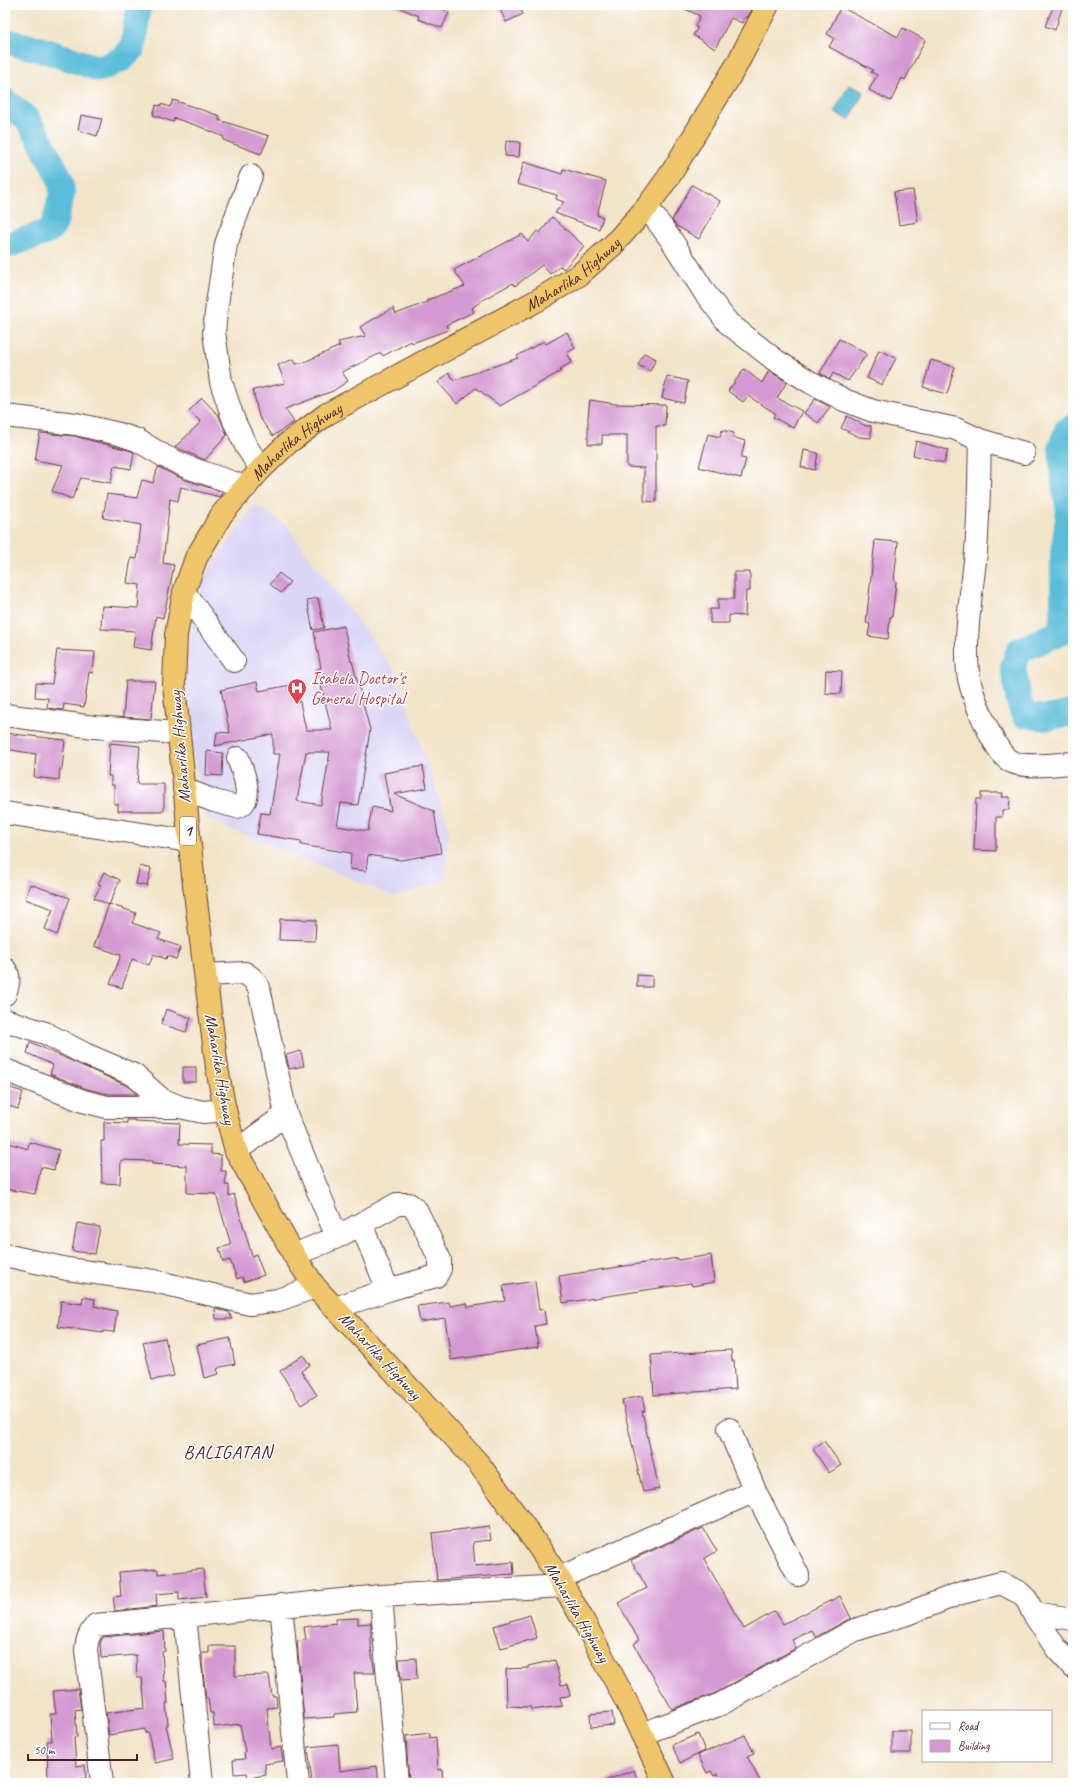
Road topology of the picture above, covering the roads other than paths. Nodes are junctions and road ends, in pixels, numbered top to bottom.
1 (768, 5) edge
2 (251, 176) dead end
3 (647, 207) junction
4 (5, 416) edge
5 (980, 440) junction
6 (1024, 453) dead end
7 (261, 469) junction
8 (246, 487) junction
9 (184, 592) junction
10 (234, 661) dead end
11 (5, 715) edge
12 (178, 734) junction
13 (238, 758) dead end
14 (1073, 763) edge
15 (184, 789) junction
16 (5, 813) edge
17 (189, 841) junction
18 (5, 969) edge
19 (206, 975) junction
20 (5, 994) edge
21 (5, 1020) edge
22 (5, 1070) edge
23 (180, 1107) junction
24 (225, 1110) junction
25 (286, 1114) junction
26 (236, 1151) junction
27 (361, 1224) junction
28 (337, 1236) junction
29 (5, 1255) edge
30 (294, 1255) junction
31 (315, 1287) junction
32 (388, 1290) junction
33 (335, 1308) junction
34 (729, 1429) dead end
35 (755, 1491) junction
36 (798, 1575) dead end
37 (561, 1582) junction
38 (382, 1596) junction
39 (281, 1605) junction
40 (1033, 1613) junction
41 (185, 1616) junction
42 (1073, 1619) edge
43 (1073, 1667) edge
44 (642, 1734) junction
45 (102, 1783) edge
46 (202, 1783) edge
47 (298, 1783) edge
48 (397, 1783) edge
49 (665, 1783) edge

1 - 3 highway, Maharlika Highway / 1
2 - 7 street
3 - 5 street
3 - 7 highway, Maharlika Highway / 1
4 - 8 street
5 - 6 street
5 - 14 street
7 - 8 highway, Maharlika Highway / 1
8 - 9 highway, Maharlika Highway / 1
9 - 10 street
9 - 12 highway, Maharlika Highway / 1
11 - 12 street
12 - 15 highway, Maharlika Highway / 1
13 - 15 street
15 - 17 highway, Maharlika Highway / 1
16 - 17 street
17 - 19 highway, Maharlika Highway / 1
18 - 20 street
19 - 24 highway, Maharlika Highway / 1
19 - 25 street
21 - 23 street
22 - 23 street
23 - 24 street
24 - 26 highway, Maharlika Highway / 1
25 - 26 street
25 - 28 street
26 - 30 highway, Maharlika Highway / 1
27 - 28 street
27 - 32 street
27 - 32 street
28 - 30 street
29 - 31 street
30 - 31 highway, Maharlika Highway / 1
31 - 33 highway, Maharlika Highway / 1
32 - 33 street
33 - 37 highway, Maharlika Highway / 1
34 - 35 street
35 - 36 street
35 - 37 street
37 - 38 street
37 - 44 highway, Maharlika Highway / 1
38 - 39 street
38 - 48 street
39 - 41 street
39 - 47 street
40 - 42 street
40 - 43 street
40 - 44 street
41 - 45 street
41 - 46 street
44 - 49 highway, Maharlika Highway / 1

